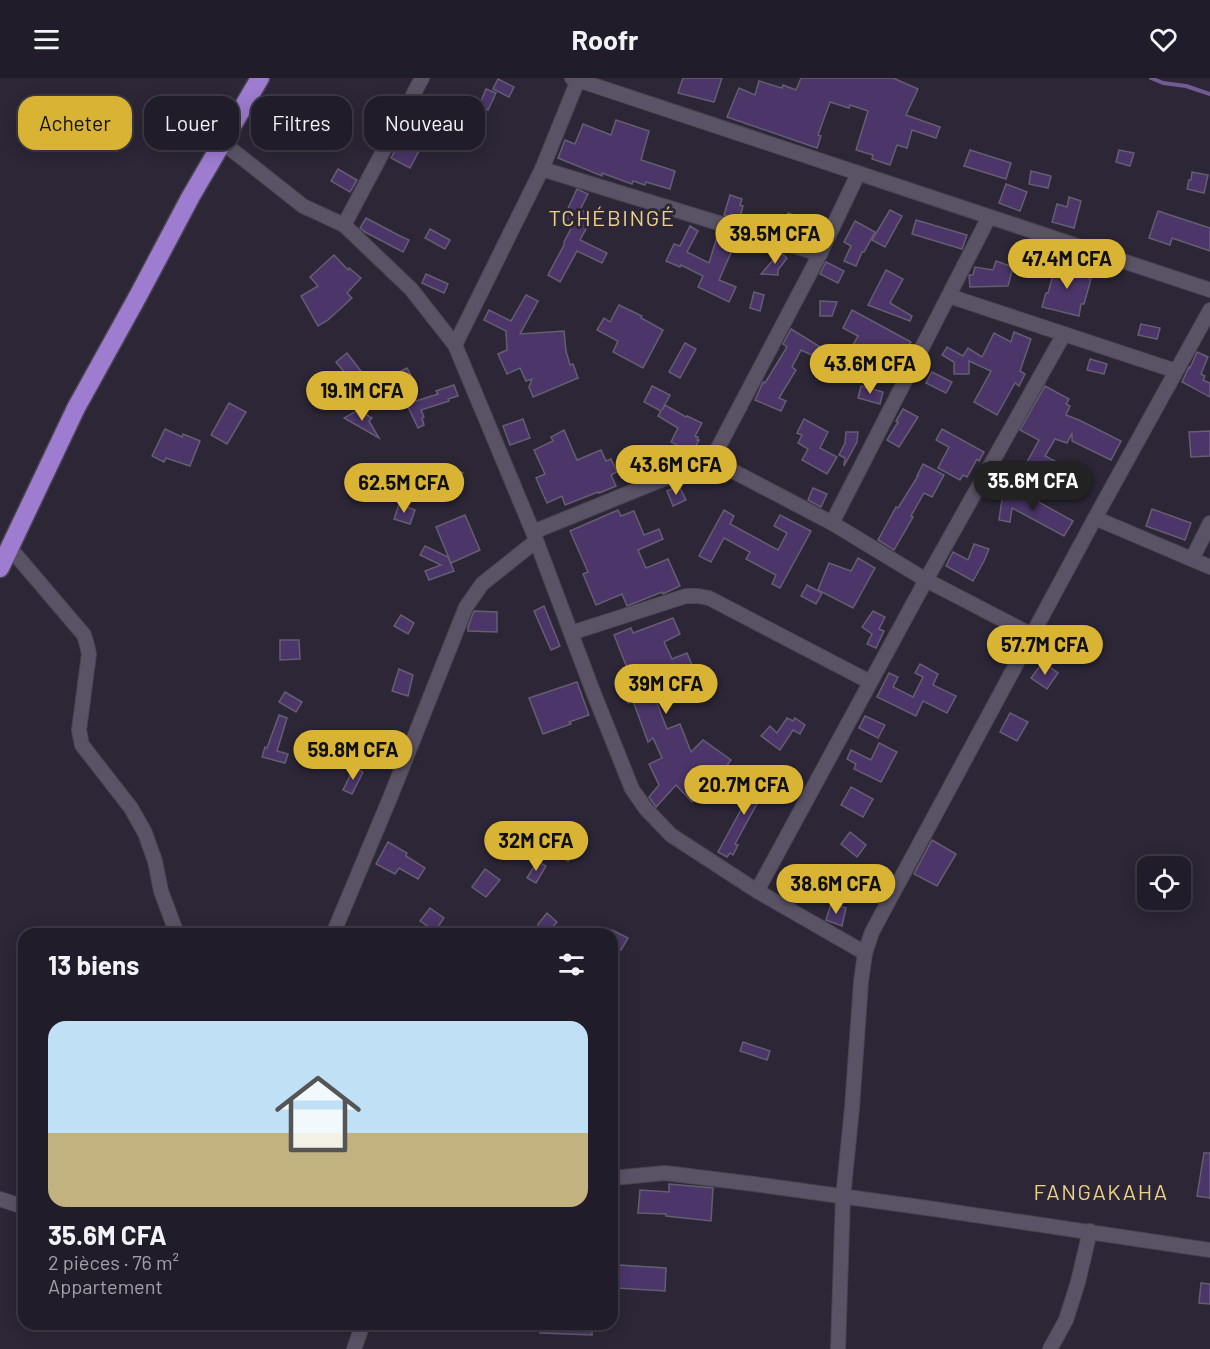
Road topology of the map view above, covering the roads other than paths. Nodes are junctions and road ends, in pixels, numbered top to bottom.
1 (260, 78) edge
2 (422, 78) edge
3 (583, 80) edge
4 (239, 113) edge
5 (217, 150) edge
6 (232, 150) edge
7 (542, 170) junction
8 (858, 174) junction
9 (989, 217) junction
10 (344, 225) junction
11 (820, 254) junction
12 (1210, 290) edge
13 (949, 296) junction
14 (1210, 310) edge
15 (1064, 334) junction
16 (455, 345) junction
17 (1176, 371) junction
18 (709, 465) junction
19 (1095, 518) junction
20 (832, 523) junction
21 (1210, 523) edge
22 (534, 537) junction
23 (10, 548) junction
24 (1192, 559) junction
25 (1210, 567) edge
26 (0, 568) edge
27 (926, 580) junction
28 (571, 633) junction
29 (1032, 635) junction
30 (870, 682) junction
31 (757, 891) junction
32 (175, 928) edge
33 (336, 928) edge
34 (865, 953) junction
35 (618, 1177) edge
36 (843, 1197) junction
37 (0, 1199) edge
38 (18, 1205) edge
39 (1090, 1231) junction
40 (1210, 1250) edge
41 (361, 1330) edge
42 (354, 1349) edge
43 (838, 1349) edge
44 (1050, 1349) edge

1 - 4 highway
2 - 10 street
3 - 7 street
3 - 8 street
5 - 23 highway
6 - 10 street
7 - 11 street
7 - 16 street
8 - 9 street
8 - 11 street
9 - 12 street
9 - 13 street
10 - 16 street
11 - 18 street
13 - 15 street
13 - 20 street
14 - 17 street
15 - 17 street
15 - 27 street
16 - 22 street
17 - 19 street
18 - 20 street
18 - 22 street
19 - 24 street
19 - 29 street
20 - 27 street
21 - 24 street
22 - 28 street
22 - 33 street
23 - 26 highway
23 - 32 street
24 - 25 street
27 - 29 street
27 - 30 street
28 - 30 street
28 - 31 street
29 - 34 street
30 - 31 street
31 - 34 street
34 - 36 street
35 - 36 street
36 - 39 street
36 - 43 street
37 - 38 street
39 - 40 street
39 - 44 street
41 - 42 street

